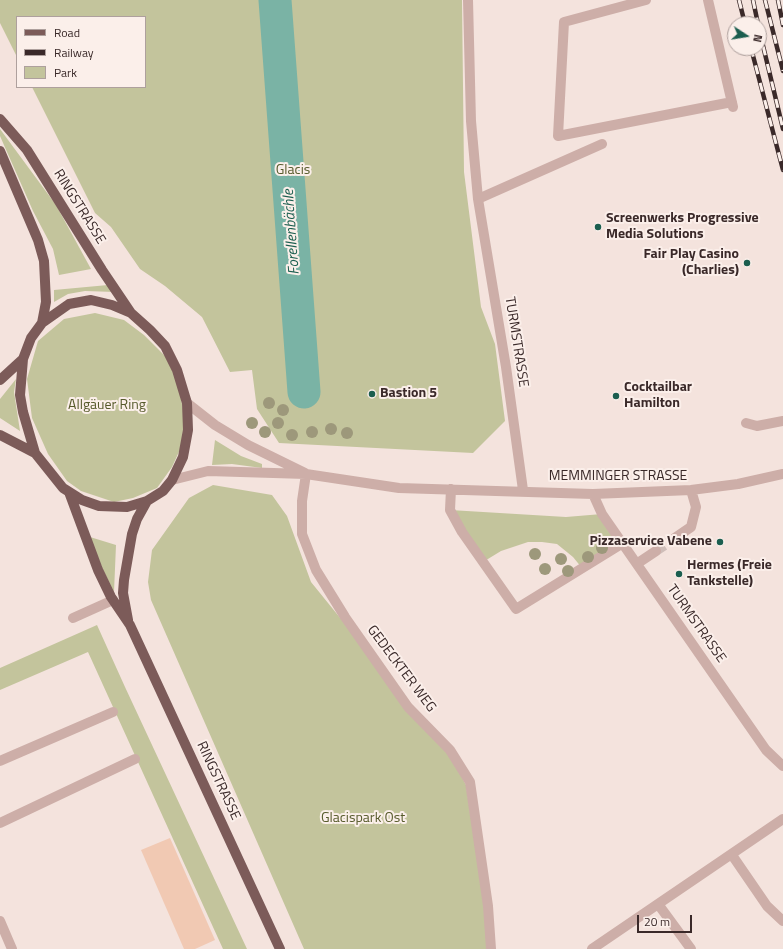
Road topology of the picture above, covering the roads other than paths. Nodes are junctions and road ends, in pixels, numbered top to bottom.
1 (468, 0) edge
2 (646, 0) edge
3 (708, 0) edge
4 (0, 119) edge
5 (602, 144) dead end
6 (0, 151) edge
7 (478, 199) junction
8 (131, 313) junction
9 (42, 323) junction
10 (22, 359) junction
11 (0, 380) edge
12 (187, 403) junction
13 (783, 421) edge
14 (746, 423) dead end
15 (0, 435) edge
16 (35, 453) junction
17 (306, 474) junction
18 (783, 474) edge
19 (172, 480) junction
20 (451, 489) junction
21 (523, 490) junction
22 (691, 490) junction
23 (69, 492) junction
24 (594, 494) junction
25 (147, 501) junction
26 (672, 540) tunnel mouth
27 (623, 543) junction
28 (656, 551) tunnel mouth
29 (638, 563) junction
30 (113, 600) junction
31 (74, 618) dead end
32 (130, 625) junction
33 (113, 712) dead end
34 (135, 759) dead end
35 (0, 761) edge
36 (783, 766) edge
37 (783, 819) edge
38 (0, 823) edge
39 (732, 855) junction
40 (658, 904) junction
41 (0, 921) edge
42 (783, 921) edge
43 (12, 949) edge
44 (280, 949) edge
45 (491, 949) edge
46 (593, 949) edge
47 (691, 949) edge

1 - 7 street, TURMSTRASSE
2 - 3 street
4 - 8 main road, RINGSTRASSE
5 - 7 street
6 - 9 main road
7 - 21 street, TURMSTRASSE
8 - 9 main road
8 - 12 main road
9 - 10 main road
10 - 11 main road
10 - 16 main road
12 - 17 street, MEMMINGER STRASSE
12 - 19 main road
13 - 14 street
15 - 16 main road
16 - 23 main road
17 - 19 street, MEMMINGER STRASSE
17 - 20 street, MEMMINGER STRASSE
17 - 45 street, GEDECKTER WEG
18 - 22 street, MEMMINGER STRASSE
19 - 25 main road
20 - 21 street, MEMMINGER STRASSE
20 - 27 street
21 - 24 street, MEMMINGER STRASSE
22 - 24 street, MEMMINGER STRASSE
22 - 26 street
23 - 25 main road
23 - 30 main road, RINGSTRASSE
24 - 27 street, TURMSTRASSE
25 - 32 main road, RINGSTRASSE
27 - 29 street, TURMSTRASSE
28 - 29 street
29 - 36 street, TURMSTRASSE
30 - 31 street
30 - 32 main road, RINGSTRASSE
32 - 44 main road, RINGSTRASSE
33 - 35 street
34 - 38 street
37 - 39 street
39 - 40 street
39 - 42 street
40 - 46 street
40 - 47 street
41 - 43 street

